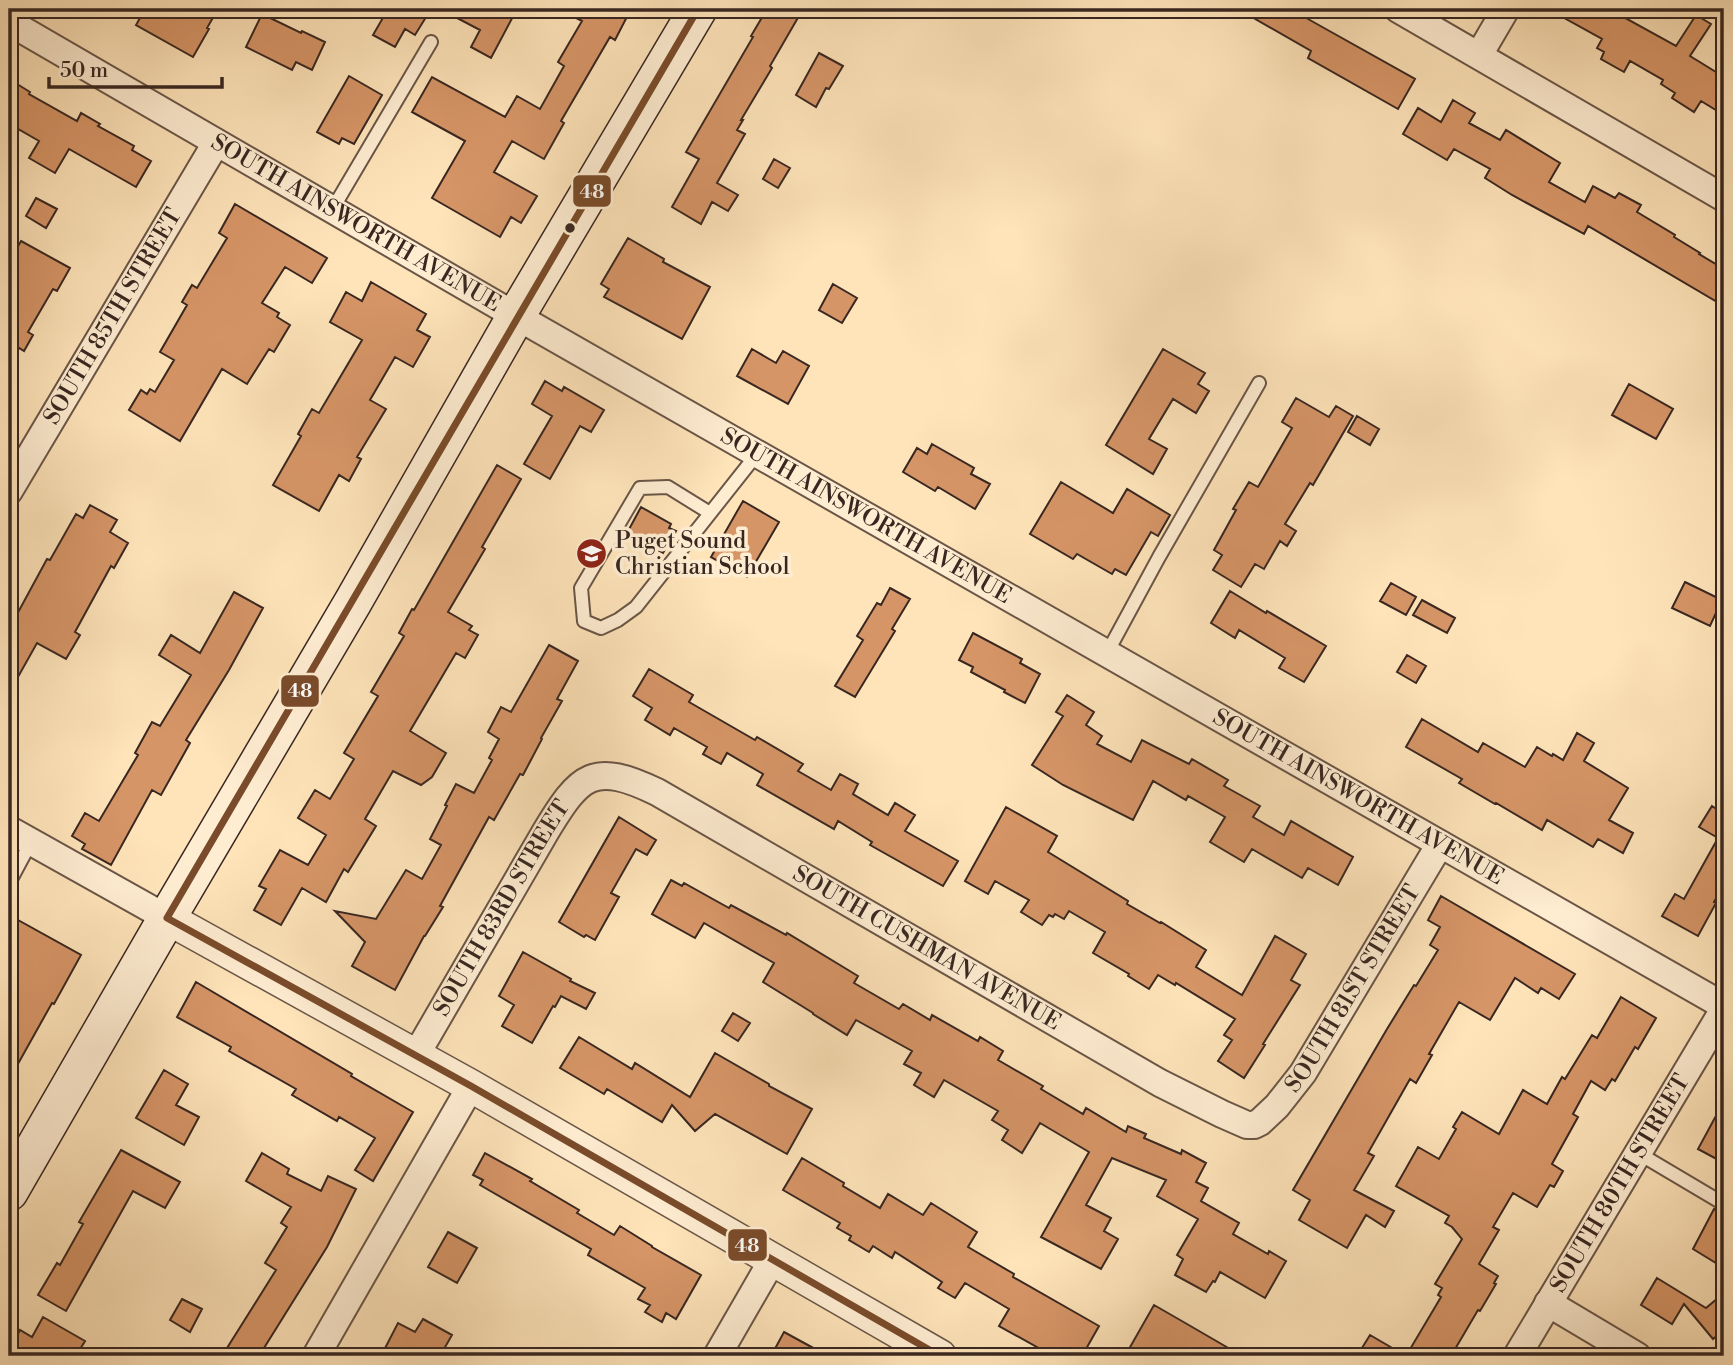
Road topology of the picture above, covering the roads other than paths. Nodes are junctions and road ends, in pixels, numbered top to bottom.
1 (698, 9) edge
2 (1398, 9) edge
3 (1506, 9) edge
4 (9, 22) edge
5 (431, 42) dead end
6 (1479, 55) junction
7 (216, 143) junction
8 (1724, 198) edge
9 (332, 209) junction
10 (516, 316) junction
11 (1259, 383) dead end
12 (757, 454) junction
13 (9, 491) edge
14 (710, 513) junction
15 (1107, 653) junction
16 (601, 776) joint
17 (21, 836) edge
18 (1440, 844) junction
19 (9, 883) edge
20 (167, 918) junction
21 (1724, 1007) edge
22 (416, 1055) junction
23 (471, 1086) junction
24 (1254, 1125) joint
25 (1638, 1153) junction
26 (10, 1188) edge
27 (1724, 1203) edge
28 (772, 1259) junction
29 (1548, 1303) junction
30 (316, 1356) edge
31 (717, 1356) edge
32 (940, 1356) edge
33 (1517, 1356) edge
34 (1637, 1356) edge

1 - 10 main road
2 - 6 street
3 - 6 street
4 - 7 street, SOUTH AINSWORTH AVENUE
5 - 9 lane
6 - 8 street
7 - 9 street, SOUTH AINSWORTH AVENUE
7 - 13 street, SOUTH 85TH STREET
9 - 10 street, SOUTH AINSWORTH AVENUE
10 - 12 street, SOUTH AINSWORTH AVENUE
10 - 20 main road
11 - 15 lane
12 - 14 lane
12 - 15 street, SOUTH AINSWORTH AVENUE
14 - 14 lane
15 - 18 street, SOUTH AINSWORTH AVENUE
16 - 22 street, SOUTH 83RD STREET
16 - 24 street, SOUTH CUSHMAN AVENUE
17 - 19 lane
17 - 20 street
18 - 21 street, SOUTH AINSWORTH AVENUE
18 - 24 street, SOUTH 81ST STREET
20 - 22 street
20 - 26 main road
21 - 25 street, SOUTH 80TH STREET
22 - 23 street
23 - 28 street
23 - 30 street
25 - 27 lane
25 - 29 street, SOUTH 80TH STREET
28 - 31 street
28 - 32 street
29 - 33 street, SOUTH 80TH STREET
29 - 34 street

